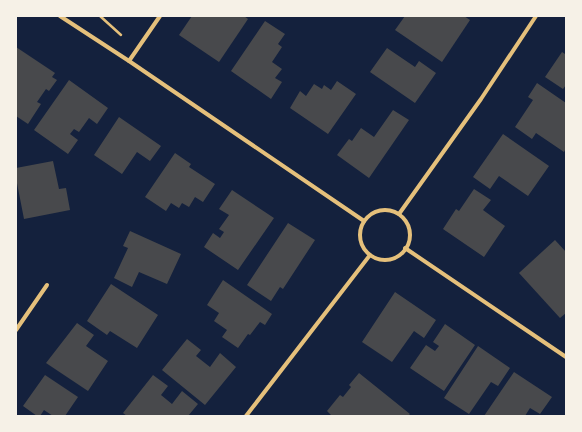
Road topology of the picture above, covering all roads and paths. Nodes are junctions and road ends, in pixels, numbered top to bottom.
1 (60, 16) edge
2 (100, 16) edge
3 (160, 16) edge
4 (536, 16) edge
5 (121, 35) dead end
6 (129, 61) junction
7 (399, 214) junction
8 (364, 221) junction
9 (405, 248) junction
10 (370, 255) junction
11 (47, 285) dead end
12 (16, 330) edge
13 (566, 357) edge
14 (246, 416) edge

1 - 6 street
2 - 5 path
3 - 6 street
4 - 7 street
6 - 8 street
7 - 8 street
7 - 9 street
8 - 10 street
9 - 10 street
9 - 13 street
10 - 14 street
11 - 12 street

